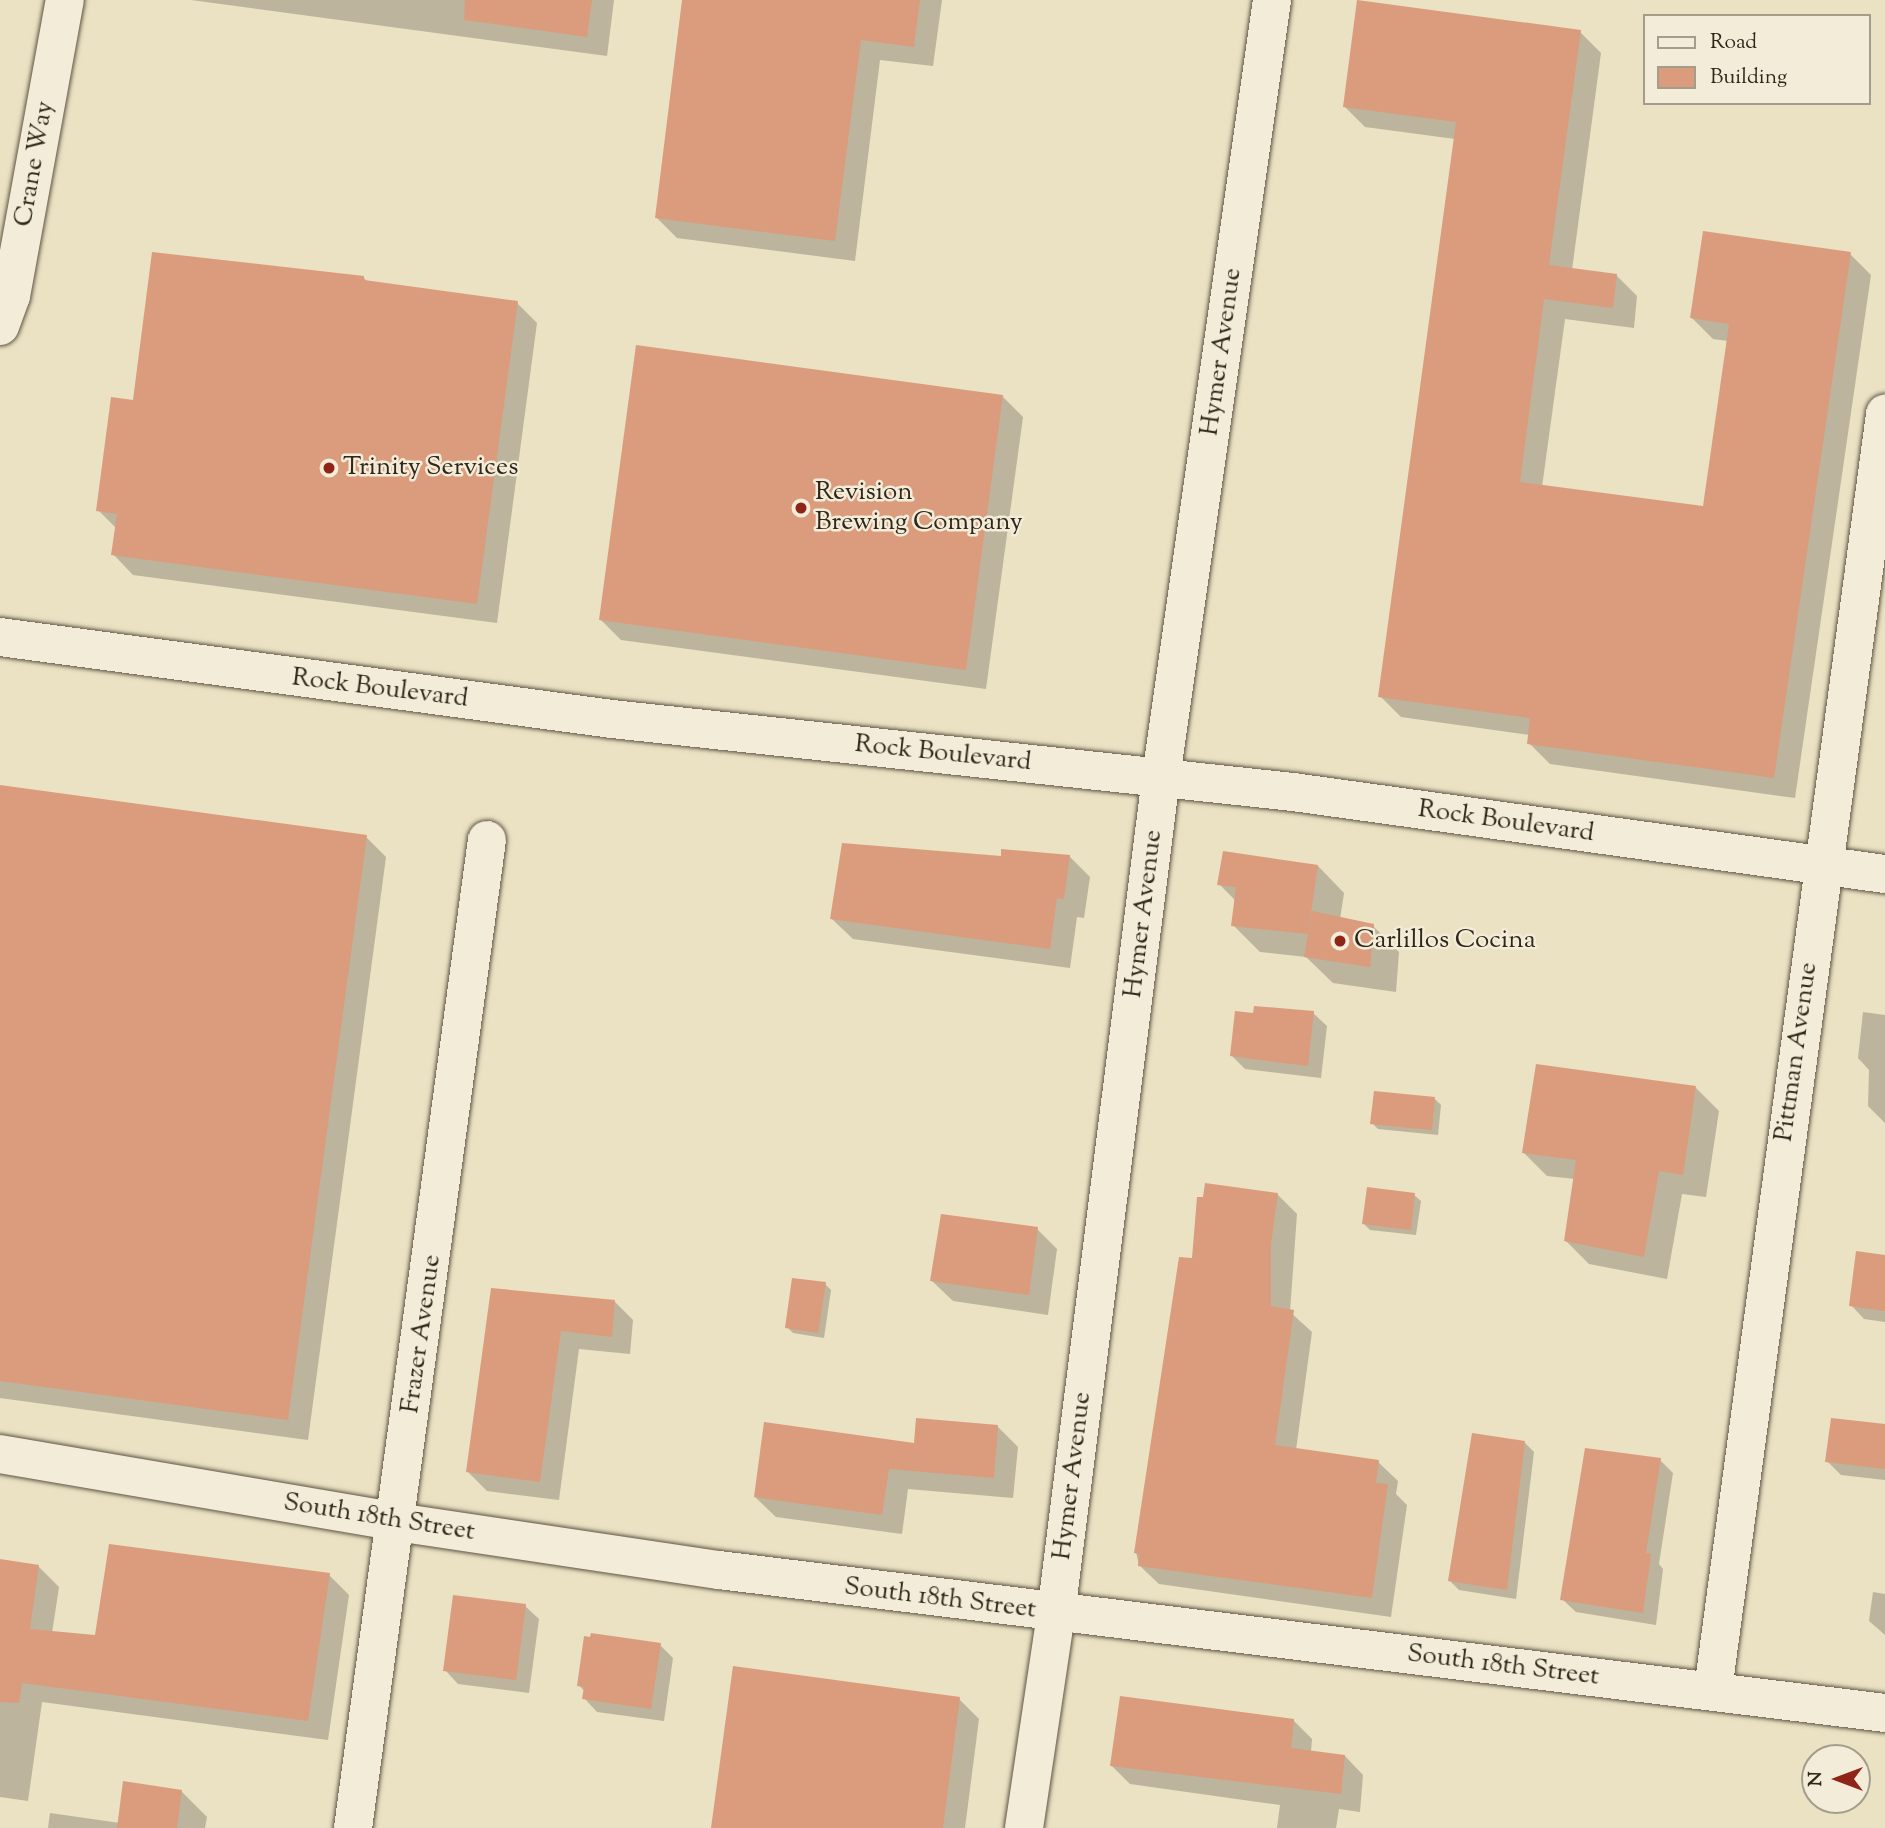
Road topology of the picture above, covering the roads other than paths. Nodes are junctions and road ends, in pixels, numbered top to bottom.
1 (65, 0) edge
2 (1272, 0) edge
3 (0, 326) edge
4 (1885, 414) edge
5 (0, 637) edge
6 (1161, 777) junction
7 (487, 840) dead end
8 (1821, 866) junction
9 (1885, 874) edge
10 (0, 1454) edge
11 (397, 1522) junction
12 (1056, 1614) junction
13 (1713, 1690) junction
14 (1885, 1713) edge
15 (353, 1828) edge
16 (1024, 1828) edge

1 - 3 street, Crane Way
2 - 6 street, Hymer Avenue
4 - 8 street, Pittman Avenue
5 - 6 street, Rock Boulevard
6 - 8 street, Rock Boulevard
6 - 12 street, Hymer Avenue
7 - 11 street, Frazer Avenue
8 - 9 street, Rock Boulevard
8 - 13 street, Pittman Avenue
10 - 11 street, South 18th Street
11 - 12 street, South 18th Street
11 - 15 street, Frazer Avenue
12 - 13 street, South 18th Street
12 - 16 street, Hymer Avenue
13 - 14 street, South 18th Street

